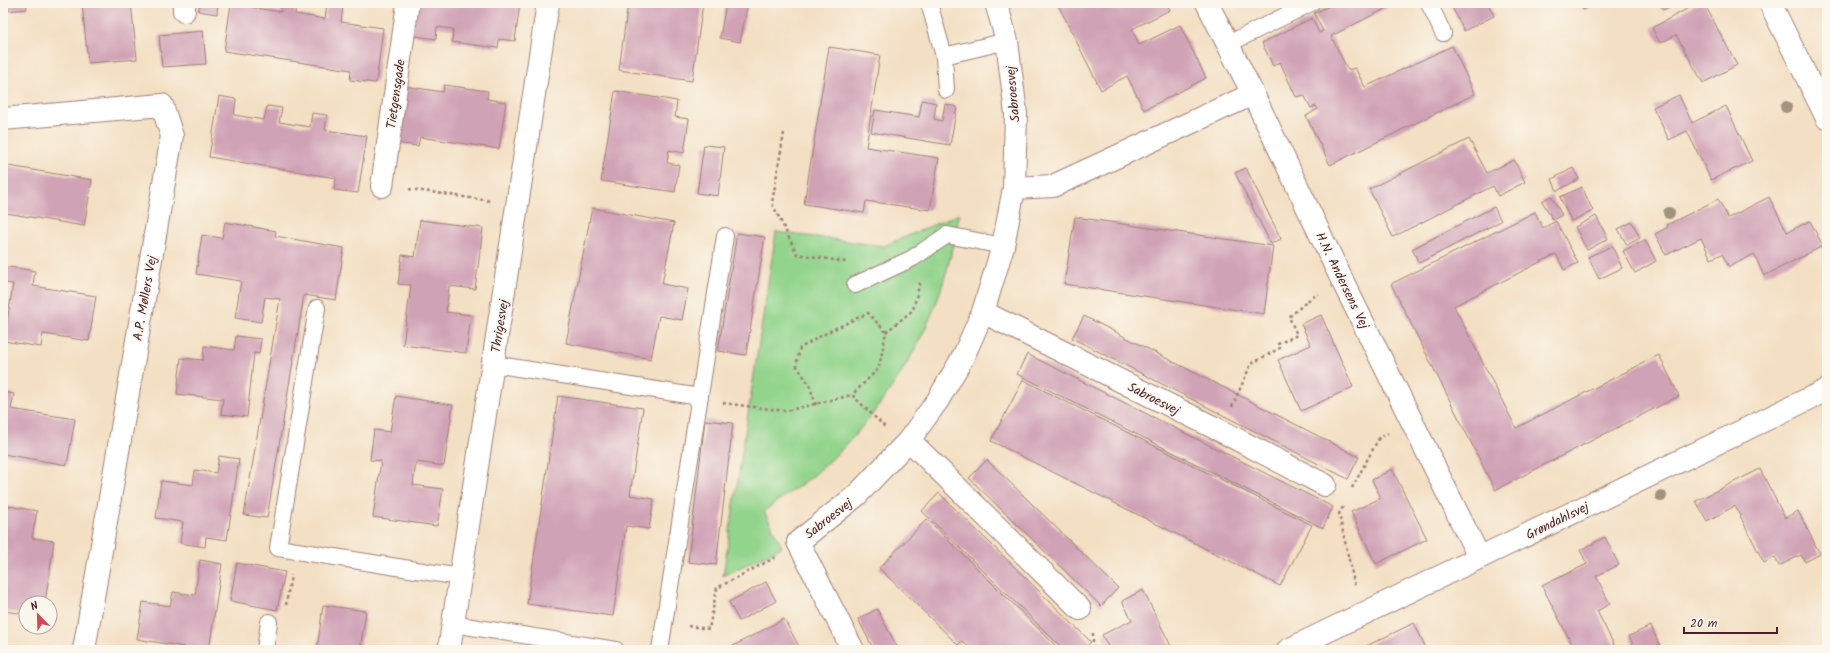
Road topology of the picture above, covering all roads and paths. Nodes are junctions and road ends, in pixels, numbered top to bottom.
1 (408, 3) edge
2 (548, 3) edge
3 (929, 3) edge
4 (996, 3) edge
5 (1206, 3) edge
6 (1311, 3) edge
7 (1429, 3) edge
8 (1770, 3) edge
9 (1443, 33) dead end
10 (1007, 41) junction
11 (1228, 44) junction
12 (944, 56) junction
13 (946, 90) dead end
14 (1253, 94) junction
15 (1827, 118) edge
16 (3, 119) edge
17 (784, 132) dead end
18 (382, 186) joint
19 (1014, 188) junction
20 (518, 204) junction
21 (725, 236) dead end
22 (1003, 246) junction
23 (913, 258) junction
24 (1342, 282) junction
25 (855, 285) junction
26 (317, 308) dead end
27 (983, 312) junction
28 (868, 313) junction
29 (886, 332) junction
30 (493, 364) junction
31 (1827, 390) edge
32 (852, 395) junction
33 (700, 396) junction
34 (816, 405) junction
35 (1412, 420) junction
36 (1221, 431) junction
37 (906, 443) junction
38 (1325, 485) dead end
39 (1351, 490) dead end
40 (1345, 503) dead end
41 (798, 542) junction
42 (295, 550) junction
43 (1479, 557) junction
44 (460, 577) junction
45 (1080, 610) dead end
46 (1366, 612) junction
47 (269, 622) joint
48 (664, 622) junction
49 (453, 624) junction
50 (84, 650) edge
51 (265, 650) edge
52 (449, 650) edge
53 (616, 650) edge
54 (660, 650) edge
55 (853, 650) edge
56 (1288, 650) edge

1 - 18 street, Tietgensgade
2 - 20 street, Thrigesvej
3 - 12 lane
4 - 10 street, Sabroesvej
5 - 11 street, H.N. Andersens Vej
6 - 11 lane
7 - 9 lane
8 - 15 street
10 - 12 lane
10 - 19 street, Sabroesvej
11 - 14 street, H.N. Andersens Vej
12 - 13 lane
14 - 19 street
14 - 24 street, H.N. Andersens Vej
16 - 50 street, A.P. Møllers Vej
17 - 25 path
18 - 20 path
19 - 22 street, Sabroesvej
20 - 30 street, Thrigesvej
21 - 33 lane
22 - 23 lane
22 - 27 street, Sabroesvej
23 - 25 lane
23 - 29 path
24 - 35 street, H.N. Andersens Vej
24 - 36 path
25 - 28 path
26 - 42 lane
27 - 36 street, Sabroesvej
27 - 37 street, Sabroesvej
28 - 29 path
28 - 34 path
29 - 32 path
30 - 33 lane
30 - 44 street, Thrigesvej
31 - 43 street, Grøndahlsvej
32 - 34 path
32 - 37 path
33 - 34 path
33 - 48 lane
35 - 39 path
35 - 43 street, H.N. Andersens Vej
36 - 38 street, Sabroesvej
37 - 41 street, Sabroesvej
37 - 45 street
40 - 46 path
41 - 48 path
41 - 55 street, Sabroesvej
42 - 44 lane
42 - 47 path
43 - 46 street, Grøndahlsvej
44 - 49 street, Thrigesvej
46 - 56 street, Grøndahlsvej
47 - 51 lane
48 - 54 lane
49 - 52 street, Thrigesvej
49 - 53 lane

